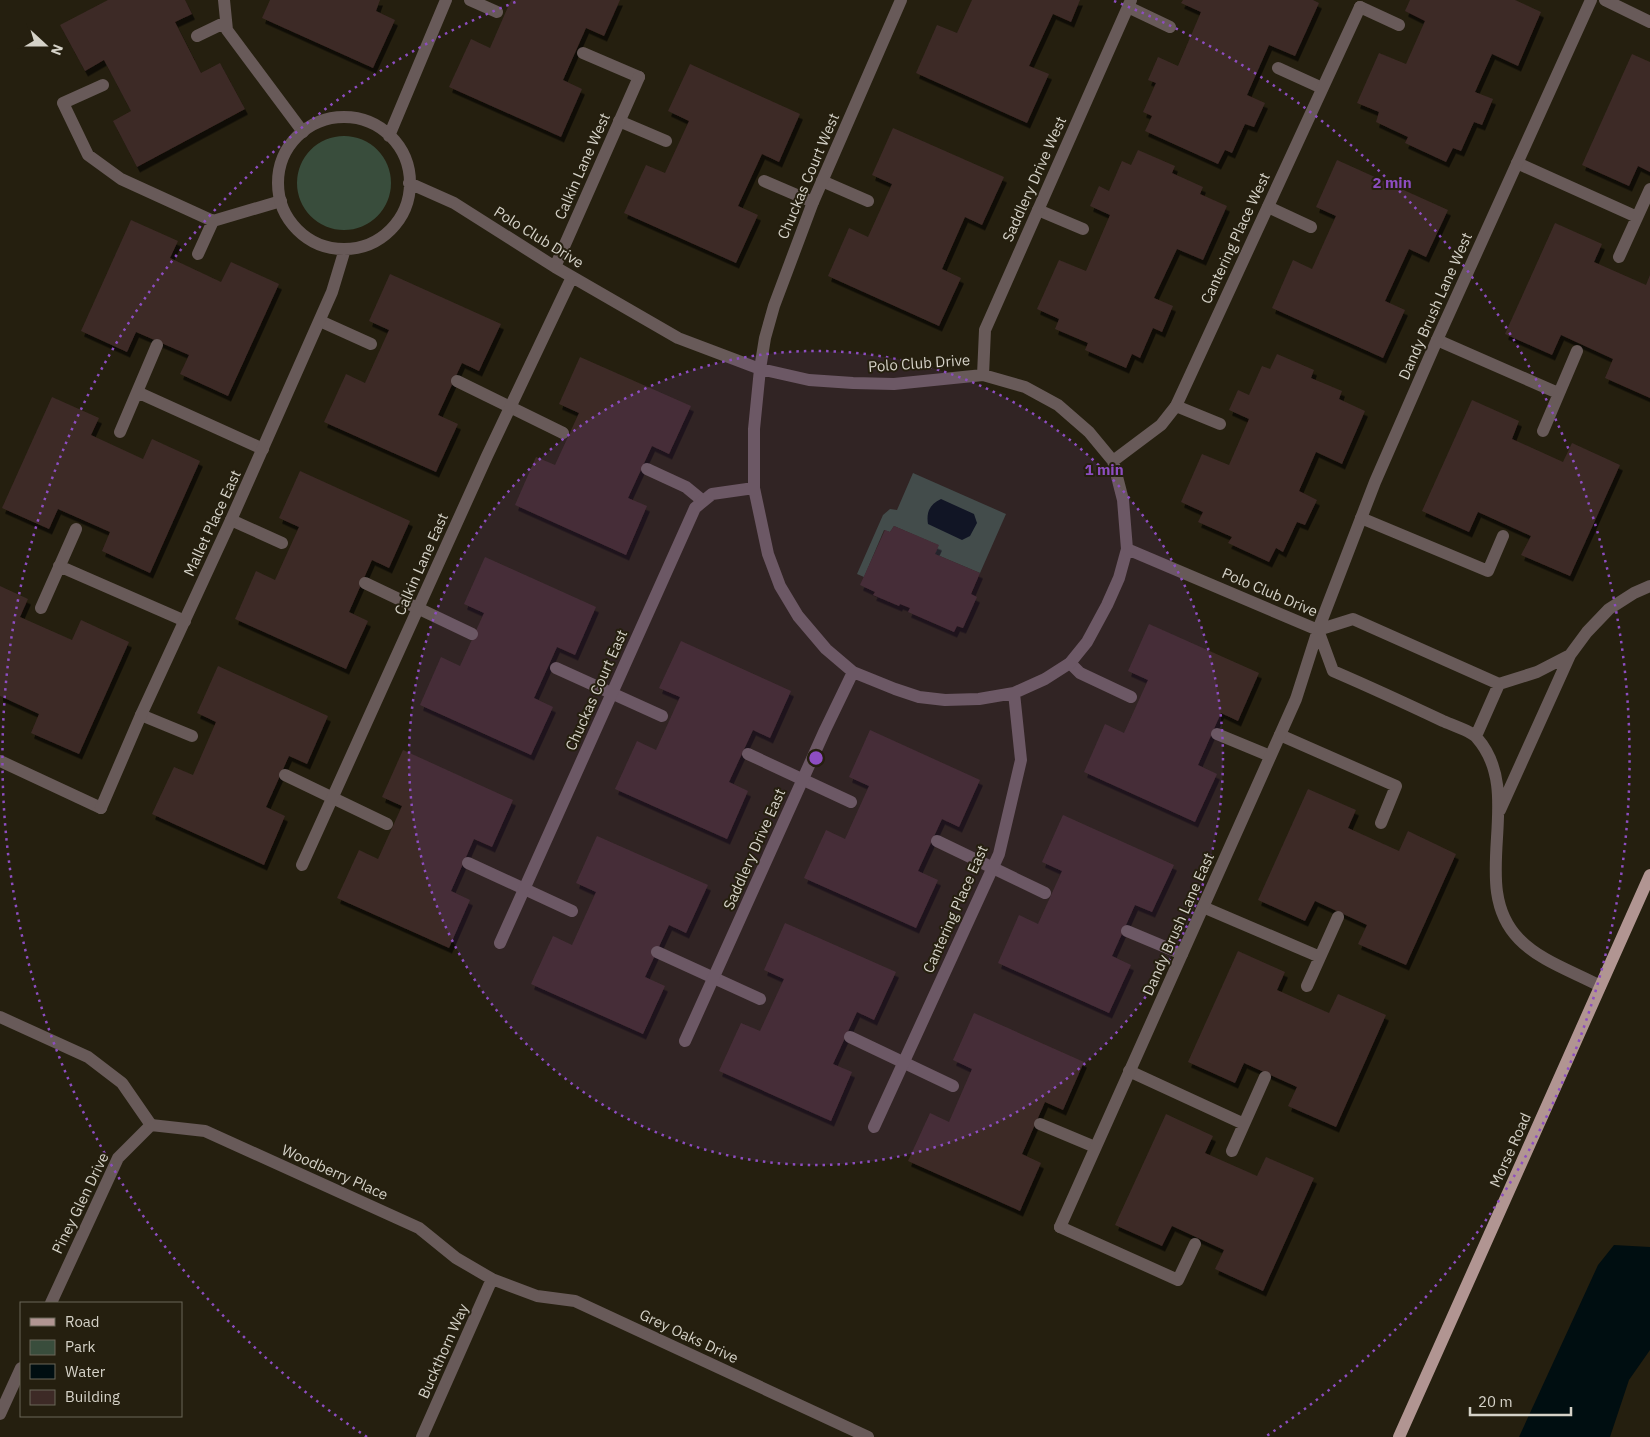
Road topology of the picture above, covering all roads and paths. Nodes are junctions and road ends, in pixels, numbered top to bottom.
1 (224, 0) edge
2 (446, 0) edge
3 (470, 0) edge
4 (900, 0) edge
5 (1591, 0) edge
6 (1605, 0) edge
7 (1130, 4) edge
8 (497, 12) dead end
9 (226, 22) junction
10 (1650, 22) edge
11 (1399, 25) dead end
12 (1170, 27) dead end
13 (197, 36) dead end
14 (583, 53) dead end
15 (1278, 68) dead end
16 (103, 85) dead end
17 (1322, 88) junction
18 (619, 121) junction
19 (303, 132) junction
20 (389, 136) junction
21 (666, 141) dead end
22 (1517, 163) junction
23 (764, 181) dead end
24 (822, 181) junction
25 (409, 183) junction
26 (1650, 189) edge
27 (868, 200) dead end
28 (281, 201) junction
29 (813, 202) junction
30 (1268, 207) junction
31 (1038, 210) junction
32 (1637, 218) junction
33 (213, 221) junction
34 (1310, 227) dead end
35 (1083, 229) dead end
36 (345, 249) junction
37 (198, 254) dead end
38 (1619, 256) dead end
39 (555, 267) junction
40 (572, 277) junction
41 (320, 321) junction
42 (1437, 340) junction
43 (371, 344) dead end
44 (156, 345) dead end
45 (1577, 350) dead end
46 (760, 369) junction
47 (983, 375) junction
48 (457, 381) dead end
49 (137, 392) junction
50 (1558, 394) junction
51 (1176, 406) junction
52 (510, 408) junction
53 (1220, 424) dead end
54 (1543, 431) dead end
55 (120, 432) dead end
56 (563, 433) dead end
57 (263, 448) junction
58 (1113, 462) junction
59 (647, 470) dead end
60 (754, 488) junction
61 (703, 502) junction
62 (1361, 518) junction
63 (231, 520) junction
64 (76, 529) dead end
65 (1503, 536) dead end
66 (282, 543) dead end
67 (1127, 549) junction
68 (59, 566) junction
69 (366, 583) dead end
70 (1650, 586) edge
71 (41, 608) dead end
72 (419, 608) junction
73 (185, 620) junction
74 (1318, 630) junction
75 (472, 634) dead end
76 (1570, 655) junction
77 (1070, 662) junction
78 (556, 668) dead end
79 (853, 672) junction
80 (1499, 684) junction
81 (612, 693) junction
82 (1014, 693) junction
83 (1131, 697) dead end
84 (140, 715) junction
85 (662, 716) dead end
86 (1218, 734) dead end
87 (1280, 735) junction
88 (192, 736) dead end
89 (1476, 736) junction
90 (748, 754) dead end
91 (1270, 756) junction
92 (0, 761) edge
93 (285, 775) dead end
94 (803, 779) junction
95 (333, 797) junction
96 (851, 802) dead end
97 (1499, 813) junction
98 (1381, 823) dead end
99 (387, 824) dead end
100 (937, 841) dead end
101 (468, 863) dead end
102 (302, 866) dead end
103 (992, 868) junction
104 (1650, 876) edge
105 (524, 890) junction
106 (1045, 893) dead end
107 (1203, 907) junction
108 (572, 911) dead end
109 (1338, 917) dead end
110 (1127, 932) dead end
111 (500, 943) dead end
112 (657, 952) dead end
113 (1182, 954) junction
114 (1320, 957) junction
115 (714, 978) junction
116 (1307, 986) dead end
117 (1600, 986) junction
118 (760, 999) dead end
119 (0, 1017) edge
120 (850, 1037) dead end
121 (685, 1041) dead end
122 (903, 1063) junction
123 (1129, 1071) junction
124 (1265, 1077) dead end
125 (953, 1086) dead end
126 (1040, 1124) dead end
127 (1244, 1124) junction
128 (151, 1125) junction
129 (874, 1127) dead end
130 (1095, 1147) junction
131 (1232, 1151) dead end
132 (1195, 1244) dead end
133 (492, 1279) junction
134 (51, 1302) edge
135 (20, 1370) edge
136 (0, 1414) edge
137 (422, 1437) edge
138 (868, 1437) edge
139 (1399, 1437) edge

1 - 9 street
2 - 20 street
3 - 8 street
4 - 24 street, Chuckas Court West
5 - 22 street, Dandy Brush Lane West
6 - 10 street
7 - 12 street
7 - 31 street, Saddlery Drive West
9 - 13 street
9 - 19 street
11 - 17 street, Cantering Place West
14 - 18 street, Calkin Lane West
15 - 17 street
16 - 33 street
17 - 30 street, Cantering Place West
18 - 21 street
18 - 39 street, Calkin Lane West
19 - 20 street
19 - 28 street
20 - 25 street
22 - 32 street
22 - 42 street, Dandy Brush Lane West
23 - 29 street
24 - 27 street
24 - 29 street, Chuckas Court West
25 - 36 street
25 - 39 street, Polo Club Drive
26 - 32 street
28 - 33 street
28 - 36 street
29 - 46 street, Chuckas Court West
30 - 34 street
30 - 51 street, Cantering Place West
31 - 35 street
31 - 47 street, Saddlery Drive West
32 - 38 street
33 - 37 street
36 - 41 street, Mallet Place East
39 - 40 street, Polo Club Drive
40 - 46 street, Polo Club Drive
40 - 52 street, Calkin Lane East
41 - 43 street
41 - 57 street, Mallet Place East
42 - 50 street
42 - 62 street, Dandy Brush Lane West
44 - 49 street
45 - 50 street
46 - 47 street, Polo Club Drive
46 - 60 street, Polo Club Drive
47 - 58 street, Polo Club Drive
48 - 52 street
49 - 55 street
49 - 57 street
50 - 54 street
51 - 53 street
51 - 58 street, Cantering Place West
52 - 56 street
52 - 72 street, Calkin Lane East
57 - 63 street, Mallet Place East
58 - 67 street, Polo Club Drive
59 - 61 street
60 - 61 street
60 - 79 street, Polo Club Drive
61 - 81 street, Chuckas Court East
62 - 65 street
62 - 74 street, Dandy Brush Lane West
63 - 66 street
63 - 73 street, Mallet Place East
64 - 68 street
67 - 74 street, Polo Club Drive
67 - 77 street, Polo Club Drive
68 - 71 street
68 - 73 street
69 - 72 street
70 - 76 street
72 - 75 street
72 - 95 street, Calkin Lane East
73 - 84 street, Mallet Place East
74 - 80 street, Polo Club Drive
74 - 87 street, Dandy Brush Lane East
74 - 89 street, Polo Club Drive
76 - 80 street
76 - 97 street
77 - 82 street, Polo Club Drive
77 - 83 street
78 - 81 street
79 - 82 street, Polo Club Drive
79 - 94 street, Saddlery Drive East
80 - 89 street
81 - 85 street
81 - 105 street, Chuckas Court East
82 - 103 street, Cantering Place East
84 - 88 street
84 - 92 street, Mallet Place East
86 - 91 street
87 - 91 street, Dandy Brush Lane East
87 - 98 street
89 - 97 street
90 - 94 street
91 - 107 street, Dandy Brush Lane East
93 - 95 street
94 - 96 street
94 - 115 street, Saddlery Drive East
95 - 99 street
95 - 102 street, Calkin Lane East
97 - 117 street
100 - 103 street
101 - 105 street
103 - 106 street
103 - 122 street, Cantering Place East
104 - 117 main road, Morse Road
105 - 108 street
105 - 111 street, Chuckas Court East
107 - 113 street, Dandy Brush Lane East
107 - 114 street
109 - 114 street
110 - 113 street
112 - 115 street
113 - 123 street, Dandy Brush Lane East
114 - 116 street
115 - 118 street
115 - 121 street, Saddlery Drive East
117 - 139 main road, Morse Road
119 - 128 street
120 - 122 street
122 - 125 street
122 - 129 street, Cantering Place East
123 - 127 street
123 - 130 street, Dandy Brush Lane East
124 - 127 street
126 - 130 street
127 - 131 street
128 - 133 street, Woodberry Place
128 - 134 street, Piney Glen Drive
130 - 132 street, Dandy Brush Lane East
133 - 137 street, Buckthorn Way
133 - 138 street, Grey Oaks Drive
135 - 136 street

